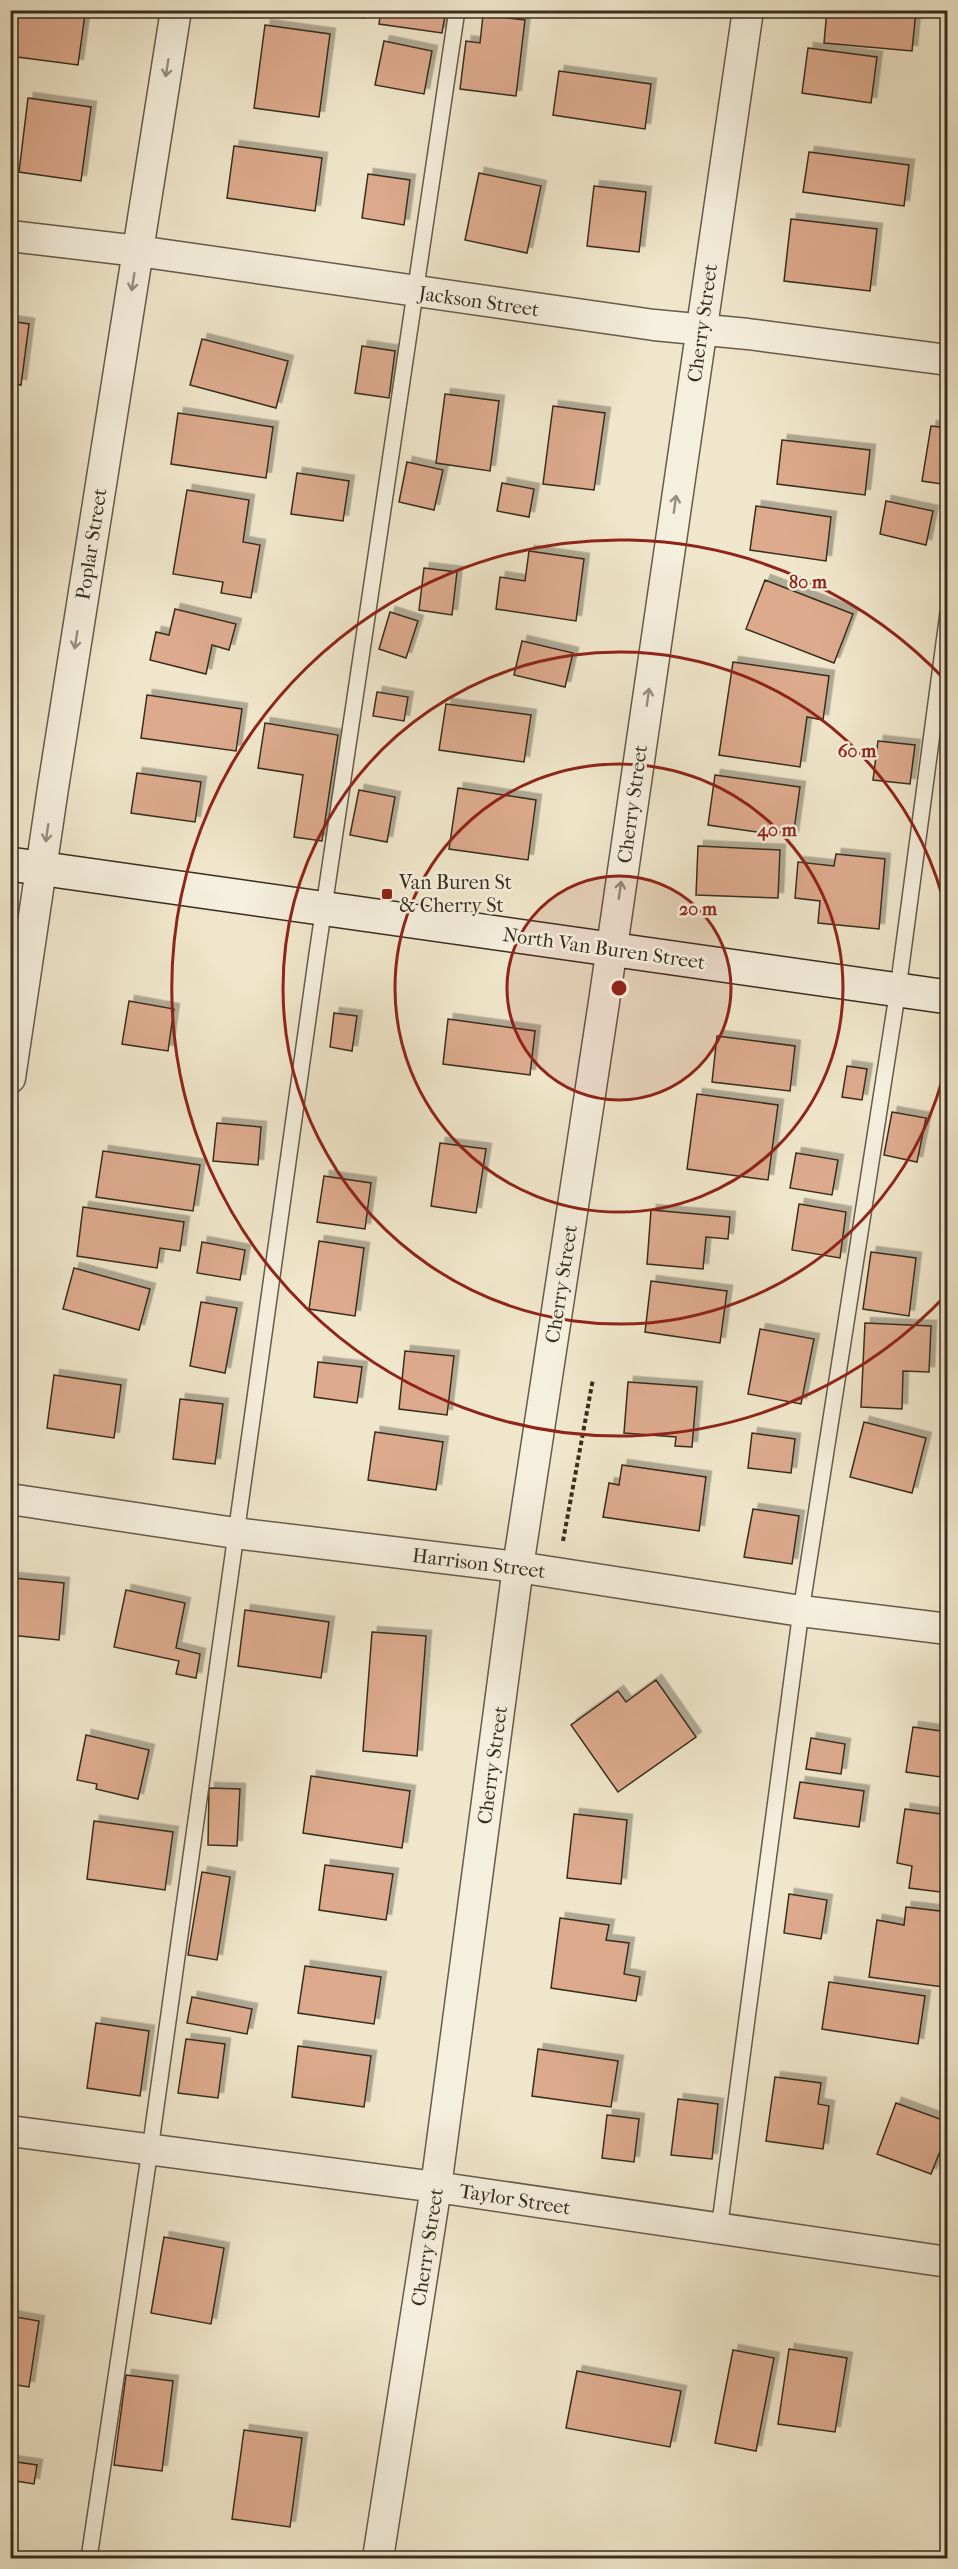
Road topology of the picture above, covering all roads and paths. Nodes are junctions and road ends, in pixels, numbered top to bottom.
1 (176, 10) edge
2 (457, 10) edge
3 (748, 10) edge
4 (10, 236) edge
5 (138, 251) junction
6 (415, 292) junction
7 (701, 330) junction
8 (948, 360) edge
9 (948, 613) edge
10 (26, 866) edge
11 (324, 907) junction
12 (611, 948) junction
13 (898, 989) junction
14 (948, 997) edge
15 (10, 1078) edge
16 (593, 1379) dead end
17 (10, 1499) edge
18 (235, 1533) junction
19 (518, 1567) junction
20 (557, 1573) junction
21 (801, 1611) junction
22 (948, 1629) edge
23 (10, 2131) edge
24 (150, 2150) junction
25 (436, 2187) junction
26 (719, 2230) junction
27 (948, 2262) edge
28 (89, 2559) edge
29 (378, 2559) edge

1 -> 5 street, Poplar Street
2 - 6 lane
3 - 7 street, Cherry Street
4 - 5 street, Jackson Street
5 - 6 street, Jackson Street
5 -> 10 street, Poplar Street
6 - 7 street, Jackson Street
6 - 11 lane
7 - 8 street, Jackson Street
12 -> 7 street, Cherry Street
9 - 13 lane
10 - 11 street, North Van Buren Street
10 - 15 street, Poplar Street
11 - 12 street, North Van Buren Street
11 - 18 lane
12 - 13 street, North Van Buren Street
12 - 19 street, Cherry Street
13 - 14 street, North Van Buren Street
13 - 21 lane
16 - 20 path
17 - 18 street, Harrison Street
18 - 19 street, Harrison Street
18 - 24 lane
19 - 20 street, Harrison Street
19 - 25 street, Cherry Street
20 - 21 street, Harrison Street
21 - 22 street, Harrison Street
21 - 26 lane
23 - 24 street, Taylor Street
24 - 25 street, Taylor Street
24 - 28 lane
25 - 26 street, Taylor Street
25 - 29 street, Cherry Street
26 - 27 street, Taylor Street

